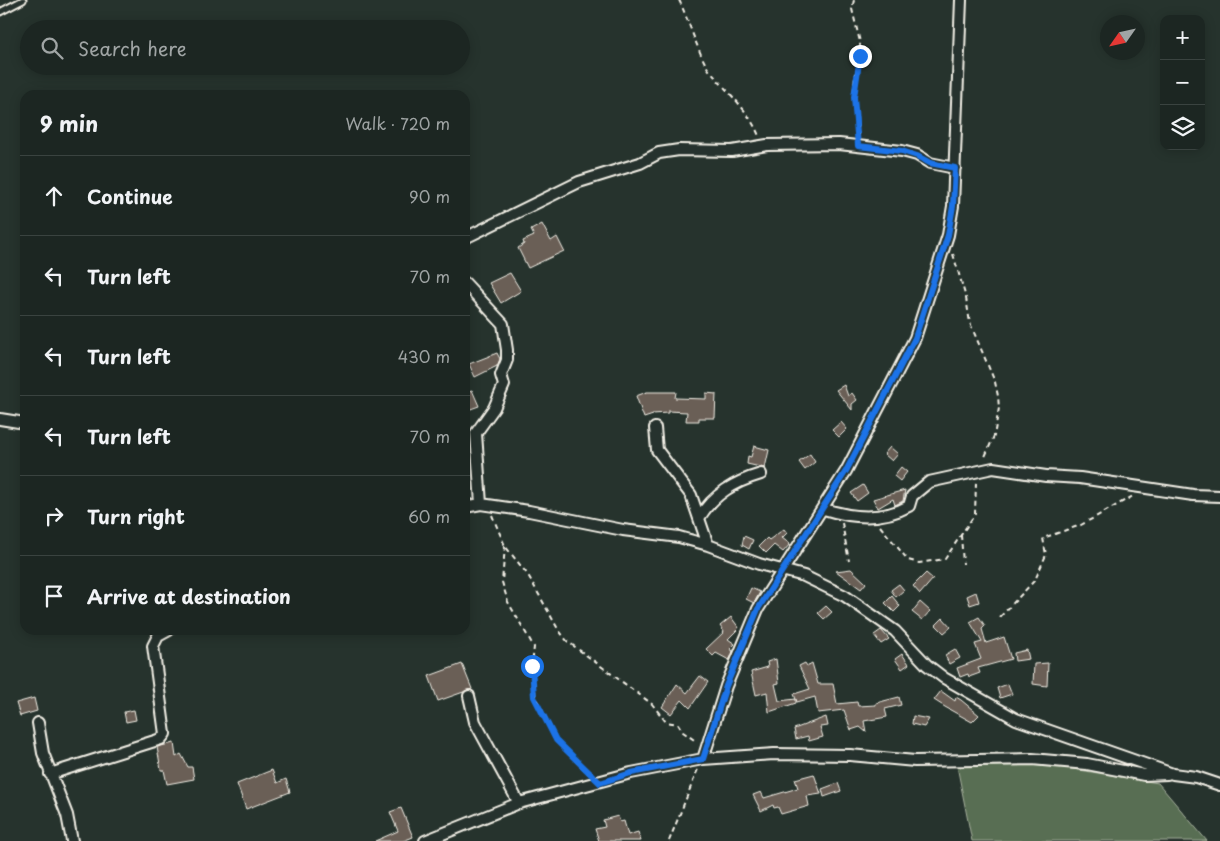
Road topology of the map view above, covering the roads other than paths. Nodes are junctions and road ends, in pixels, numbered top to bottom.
1 (22, 0) edge
2 (961, 0) edge
3 (0, 12) edge
4 (955, 168) junction
5 (470, 236) edge
6 (470, 288) edge
7 (0, 419) edge
8 (20, 422) edge
9 (655, 428) dead end
10 (761, 474) dead end
11 (1220, 496) edge
12 (485, 505) junction
13 (470, 506) edge
14 (824, 509) junction
15 (699, 518) junction
16 (708, 545) junction
17 (784, 569) junction
18 (160, 635) edge
19 (468, 696) dead end
20 (38, 723) dead end
21 (703, 759) junction
22 (50, 774) junction
23 (1173, 774) junction
24 (1220, 785) edge
25 (519, 804) junction
26 (72, 841) edge
27 (425, 841) edge

1 - 3 lane
2 - 4 street
4 - 5 street
4 - 14 street
6 - 12 street
7 - 8 street
9 - 15 street
10 - 15 street
11 - 14 street
12 - 13 street
12 - 16 street
14 - 17 street
15 - 16 street
16 - 17 street
17 - 21 street
17 - 23 street
18 - 22 street
19 - 25 street
20 - 22 street
21 - 23 street
21 - 25 street
22 - 26 street
23 - 24 street
25 - 27 street

